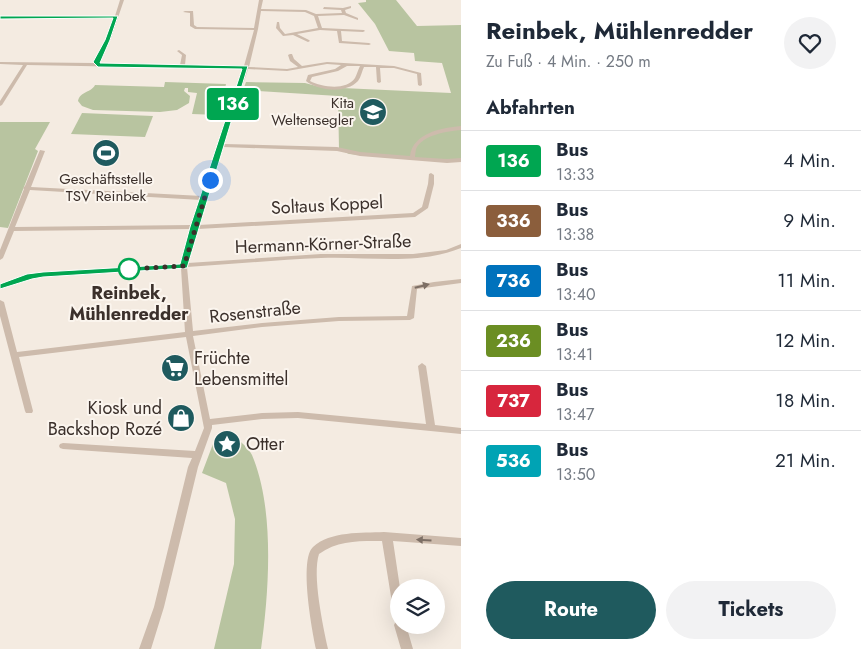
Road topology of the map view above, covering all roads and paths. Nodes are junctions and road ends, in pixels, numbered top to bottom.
1 (122, 0) edge
2 (261, 0) edge
3 (350, 7) dead end
4 (324, 8) dead end
5 (260, 10) junction
6 (278, 10) junction
7 (344, 11) junction
8 (185, 12) dead end
9 (330, 14) junction
10 (316, 15) junction
11 (116, 17) junction
12 (0, 18) edge
13 (357, 19) dead end
14 (335, 20) dead end
15 (256, 29) junction
16 (320, 29) junction
17 (340, 31) junction
18 (363, 31) dead end
19 (294, 34) junction
20 (308, 41) dead end
21 (369, 44) dead end
22 (179, 51) dead end
23 (290, 55) dead end
24 (364, 57) dead end
25 (395, 58) dead end
26 (0, 63) edge
27 (26, 63) junction
28 (98, 65) junction
29 (345, 65) junction
30 (364, 66) junction
31 (182, 67) junction
32 (301, 67) junction
33 (378, 67) junction
34 (394, 67) junction
35 (246, 68) junction
36 (278, 69) junction
37 (277, 78) dead end
38 (379, 82) dead end
39 (420, 85) dead end
40 (3, 94) edge
41 (0, 105) edge
42 (461, 128) edge
43 (221, 145) junction
44 (42, 150) dead end
45 (412, 158) junction
46 (461, 160) edge
47 (431, 175) dead end
48 (26, 188) junction
49 (204, 198) junction
50 (194, 227) junction
51 (11, 230) junction
52 (461, 246) edge
53 (0, 258) edge
54 (184, 266) junction
55 (461, 281) edge
56 (0, 286) edge
57 (0, 302) edge
58 (189, 333) junction
59 (14, 355) junction
60 (422, 366) dead end
61 (29, 411) dead end
62 (208, 422) junction
63 (431, 428) junction
64 (461, 431) edge
65 (63, 446) dead end
66 (196, 455) junction
67 (387, 538) junction
68 (461, 542) edge
69 (393, 579) edge
70 (403, 634) edge
71 (145, 649) edge
72 (322, 649) edge
73 (407, 649) edge

1 - 11 street
2 - 5 street
3 - 7 street
4 - 7 street
5 - 6 street
5 - 15 street
6 - 10 street
6 - 19 street
7 - 9 street
7 - 13 street
8 - 15 street
9 - 10 street
9 - 14 street
10 - 16 street
11 - 12 street
11 - 28 street
15 - 35 street
16 - 17 street
16 - 19 street
17 - 18 street
17 - 21 street
19 - 20 street
22 - 31 street
23 - 32 street
24 - 30 street
25 - 34 street
26 - 27 street
27 - 28 street
27 - 40 street
28 - 31 street
29 - 30 street
29 - 30 street
29 - 32 street
30 - 33 street
31 - 35 street
32 - 36 street
33 - 34 street
33 - 38 street
34 - 39 street
35 - 36 street
35 - 43 street
36 - 37 street
40 - 41 street
42 - 45 street
43 - 45 street
43 - 49 street
44 - 48 street
45 - 46 street
47 - 50 street, Soltaus Koppel
48 - 49 street
48 - 51 street
49 - 50 street
50 - 51 street, Soltaus Koppel
50 - 54 street
51 - 53 street
52 - 54 street, Hermann-Körner-Straße
54 - 56 street, Hermann-Körner-Straße
54 - 58 street
58 -> 55 street, Rosenstraße
57 - 59 street
58 - 59 street, Rosenstraße
58 - 62 street
59 - 61 street
60 - 63 street
62 - 63 street
62 - 66 street
63 - 64 street
65 - 66 street
66 - 71 street
68 -> 67 street
67 - 69 street
67 - 72 street
70 - 73 street

